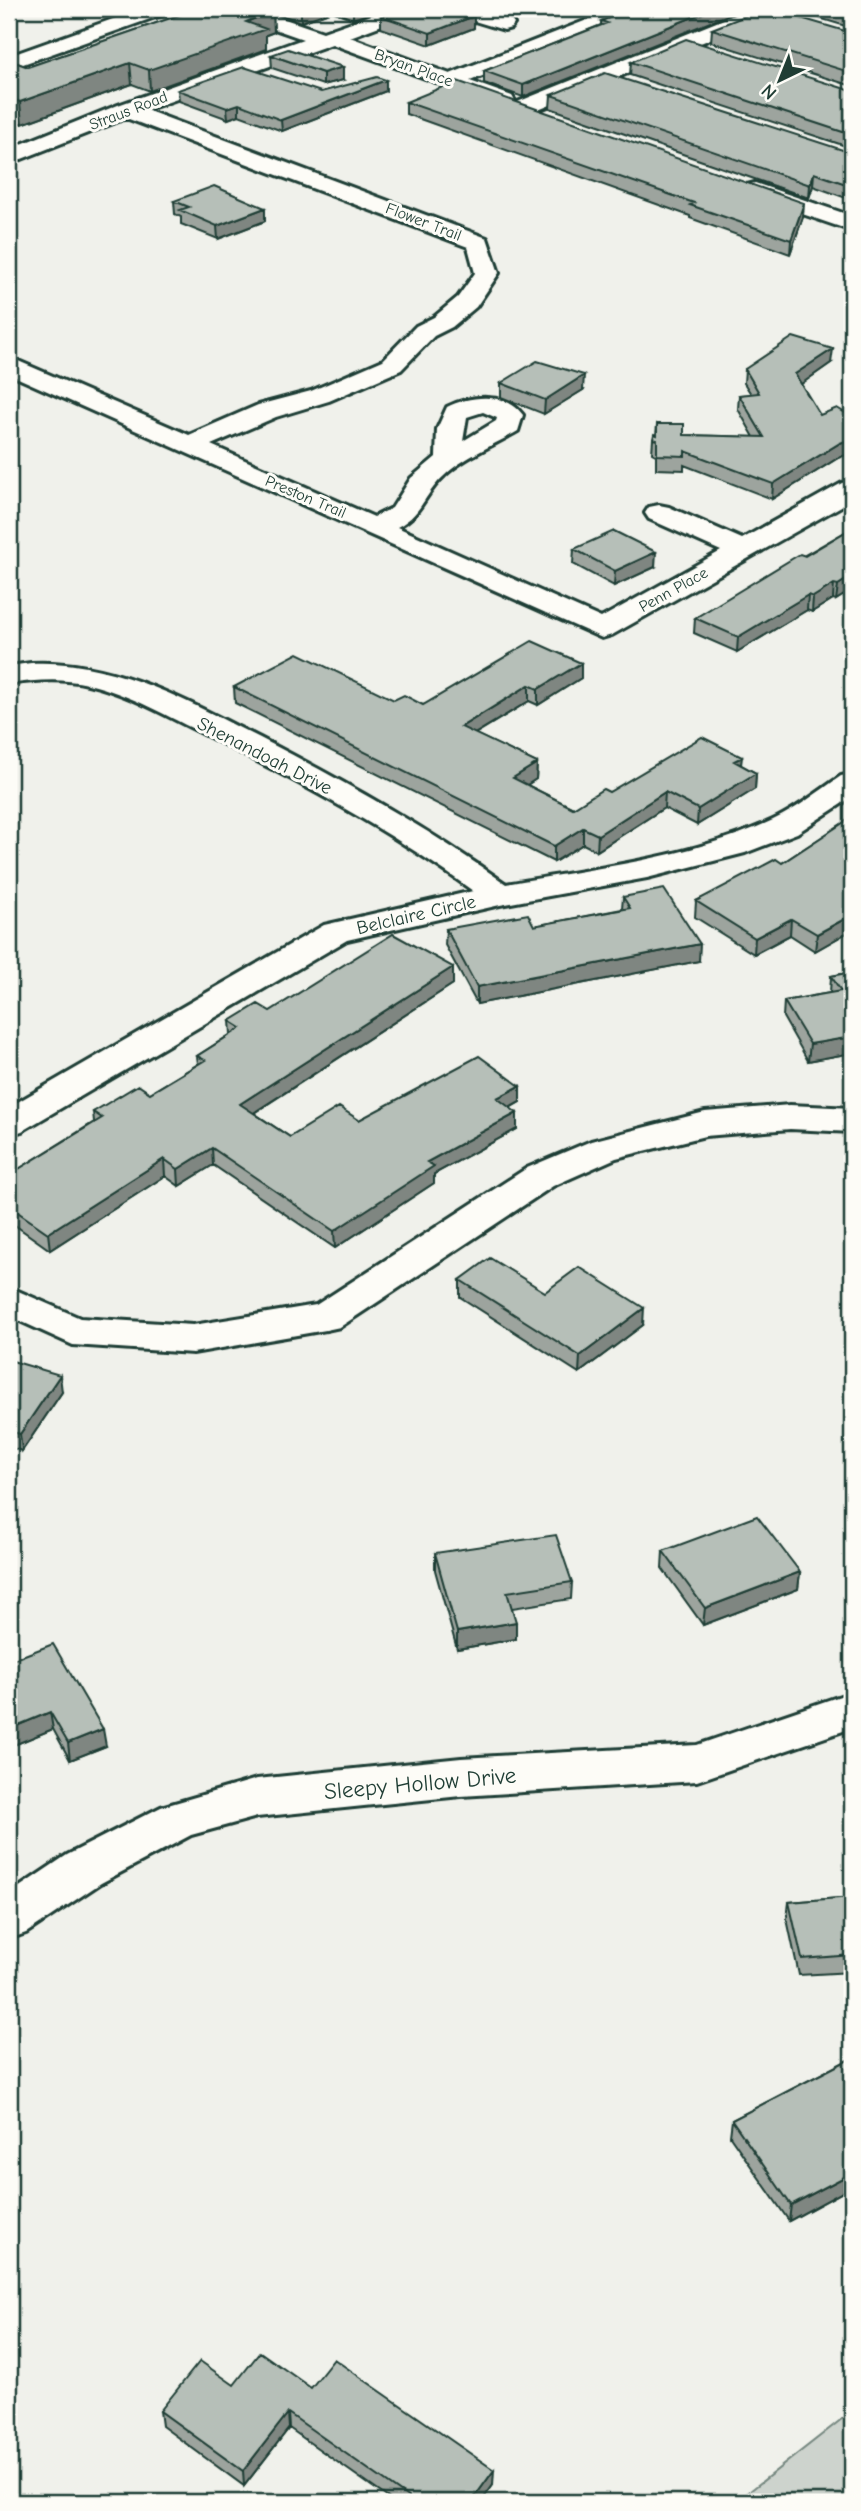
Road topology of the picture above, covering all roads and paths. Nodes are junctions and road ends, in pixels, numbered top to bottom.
1 (155, 9) edge
2 (236, 9) edge
3 (407, 9) edge
4 (455, 9) edge
5 (632, 9) edge
6 (765, 9) edge
7 (179, 18) edge
8 (789, 18) edge
9 (504, 24) dead end
10 (328, 38) junction
11 (684, 42) junction
12 (709, 50) edge
13 (289, 52) junction
14 (314, 60) edge
15 (9, 63) edge
16 (411, 66) junction
17 (245, 68) junction
18 (9, 69) edge
19 (43, 72) edge
20 (387, 75) dead end
21 (602, 75) junction
22 (271, 77) edge
23 (210, 80) junction
24 (451, 81) junction
25 (628, 84) edge
26 (242, 91) edge
27 (523, 108) junction
28 (126, 110) junction
29 (549, 117) edge
30 (12, 152) edge
31 (734, 182) edge
32 (852, 224) edge
33 (9, 365) edge
34 (188, 446) junction
35 (449, 460) dead end
36 (852, 489) edge
37 (821, 506) junction
38 (659, 513) dead end
39 (852, 519) edge
40 (377, 527) junction
41 (743, 550) junction
42 (602, 629) joint
43 (9, 675) edge
44 (852, 783) edge
45 (500, 895) junction
46 (852, 1120) edge
47 (9, 1123) edge
48 (9, 1300) edge
49 (852, 1710) edge
50 (9, 1919) edge

1 - 7 street
1 - 15 street
2 - 10 street, Bryan Place
3 - 10 street, Straus Road
4 - 9 street
5 - 24 street
6 - 8 street
6 - 11 street
10 - 13 street, Straus Road
10 - 16 street, Bryan Place
11 - 12 street
11 - 21 street
13 - 14 street
13 - 17 street, Straus Road
16 - 20 street
16 - 24 street, Bryan Place
17 - 22 street
17 - 23 street, Straus Road
18 - 19 street
21 - 25 street
21 - 27 street
23 - 26 street
23 - 28 street, Straus Road
24 - 27 street, Bryan Place
27 - 29 street, Bryan Place
28 - 30 street, Straus Road
28 - 34 street, Flower Trail
31 - 32 street
33 - 34 street, Preston Trail
34 - 40 street, Preston Trail
35 - 40 street
36 - 37 street, Penn Place
37 - 39 street
37 - 41 street, Penn Place
38 - 41 street, Penn Place
40 - 42 street, Preston Trail
41 - 42 street, Penn Place
43 - 45 street, Shenandoah Drive
44 - 45 street, Belclaire Circle
45 - 47 street, Belclaire Circle
46 - 48 street
49 - 50 street, Sleepy Hollow Drive

